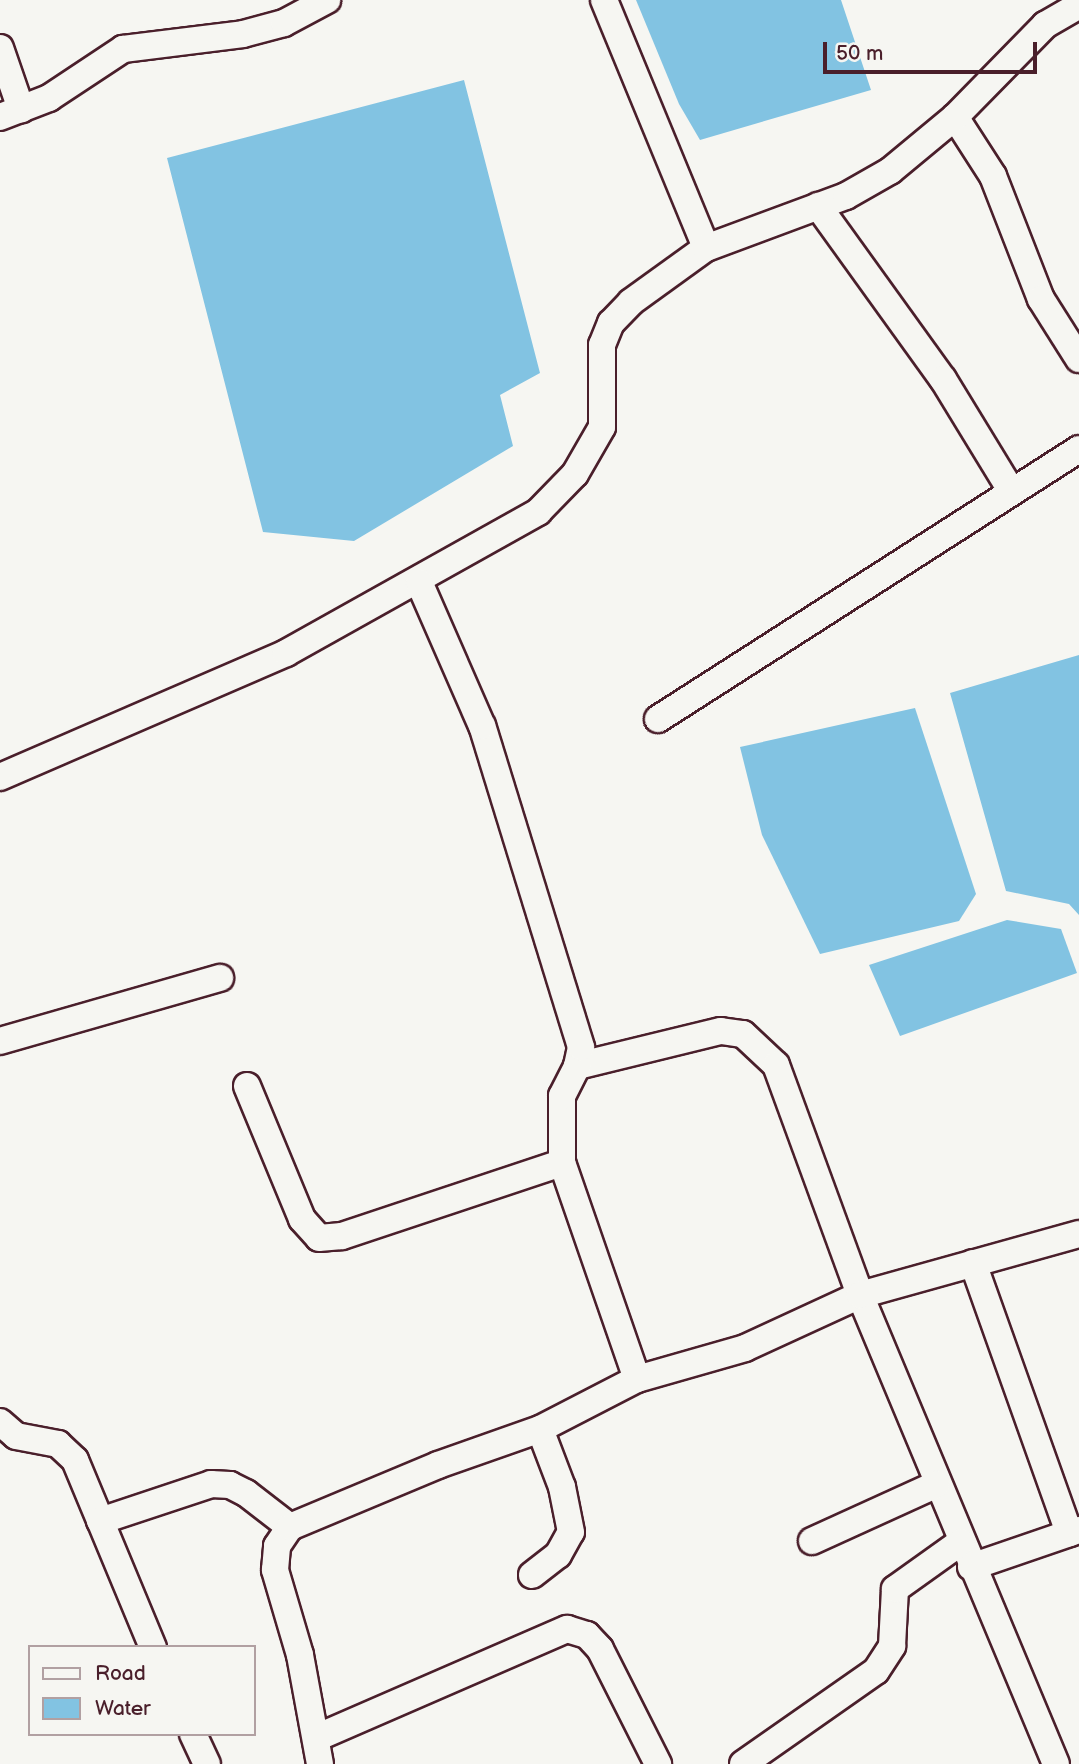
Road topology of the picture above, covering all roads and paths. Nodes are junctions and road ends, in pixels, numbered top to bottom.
1 (327, 0) edge
2 (604, 0) edge
3 (1079, 5) edge
4 (280, 11) edge
5 (0, 48) edge
6 (10, 113) edge
7 (955, 117) junction
8 (818, 206) junction
9 (706, 248) junction
10 (1079, 359) edge
11 (1079, 449) edge
12 (1012, 492) junction
13 (419, 582) junction
14 (658, 719) dead end
15 (1, 773) edge
16 (220, 978) dead end
17 (0, 1041) edge
18 (577, 1066) junction
19 (247, 1086) dead end
20 (562, 1163) junction
21 (1079, 1234) edge
22 (973, 1263) junction
23 (860, 1295) junction
24 (637, 1379) junction
25 (0, 1422) edge
26 (540, 1429) junction
27 (937, 1484) junction
28 (100, 1521) junction
29 (290, 1527) junction
30 (1074, 1532) edge
31 (812, 1541) dead end
32 (961, 1542) junction
33 (971, 1567) junction
34 (532, 1575) dead end
35 (152, 1645) edge
36 (194, 1736) edge
37 (316, 1738) junction
38 (207, 1764) edge
39 (320, 1764) edge
40 (658, 1764) edge
41 (743, 1764) edge
42 (1056, 1764) edge

1 - 4 street
2 - 9 street
3 - 7 street
4 - 6 street
5 - 6 street
7 - 8 street
7 - 10 street
8 - 9 street
8 - 12 street
9 - 13 street
11 - 12 street
12 - 14 street
13 - 15 street
13 - 18 street
16 - 17 street
18 - 20 street
18 - 23 street
19 - 20 street
20 - 24 street
21 - 22 street
22 - 23 street
22 - 30 street
23 - 24 street
23 - 27 street
24 - 26 street
25 - 28 street
26 - 29 street
26 - 34 street
27 - 31 street
27 - 32 street
28 - 29 street
28 - 35 street
29 - 37 street
30 - 33 street
32 - 33 street
32 - 41 street
33 - 42 street
36 - 38 street
37 - 39 street
37 - 40 street

